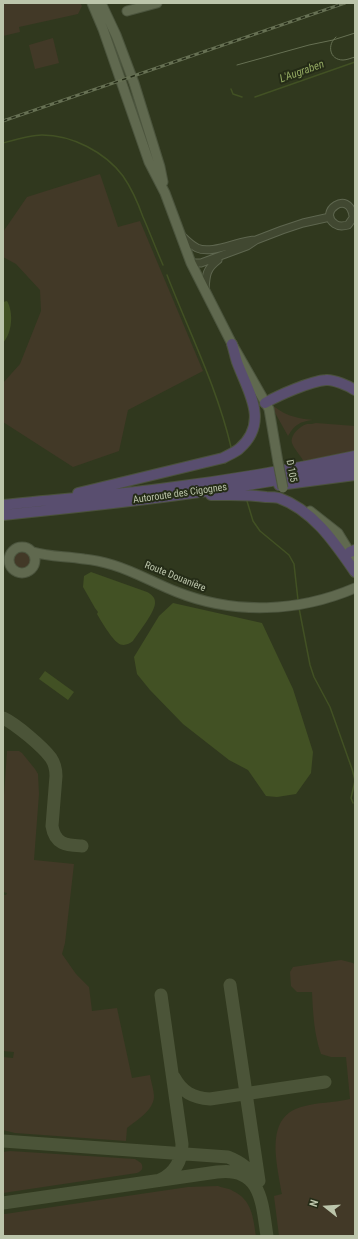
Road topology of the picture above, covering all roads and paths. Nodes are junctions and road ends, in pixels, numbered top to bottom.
1 (92, 3) edge
2 (101, 3) edge
3 (158, 3) edge
4 (127, 11) dead end
5 (164, 193) junction
6 (352, 206) edge
7 (354, 216) edge
8 (330, 217) junction
9 (180, 235) junction
10 (256, 240) junction
11 (224, 255) junction
12 (191, 262) junction
13 (205, 290) junction
14 (232, 344) junction
15 (355, 390) edge
16 (267, 406) junction
17 (355, 456) edge
18 (355, 465) edge
19 (355, 475) edge
20 (179, 496) junction
21 (44, 501) junction
22 (3, 506) edge
23 (3, 515) edge
24 (33, 552) junction
25 (7, 554) edge
26 (354, 556) edge
27 (57, 557) junction
28 (7, 564) edge
29 (34, 564) junction
30 (355, 572) edge
31 (355, 588) edge

1 - 5 main road
2 - 5 main road
3 - 4 main road
5 - 9 main road
6 - 7 street
6 - 8 street
7 - 8 street
8 - 10 street
9 - 10 street
9 - 12 main road
10 - 11 street
11 - 12 street
11 - 13 street
12 - 13 main road
13 - 14 main road
14 - 16 main road
14 - 21 highway
15 - 16 highway
16 - 26 main road, D 105, bridge
17 - 21 highway, Autoroute des Cigognes
18 - 20 highway, Autoroute des Cigognes
19 - 20 highway
20 - 23 highway, Autoroute des Cigognes
20 - 30 highway
21 - 22 highway, Autoroute des Cigognes
24 - 25 main road
24 - 27 main road, Route Douanière
24 - 29 main road
25 - 28 main road
27 - 29 main road, Route Douanière
27 - 31 main road, Route Douanière
28 - 29 main road

